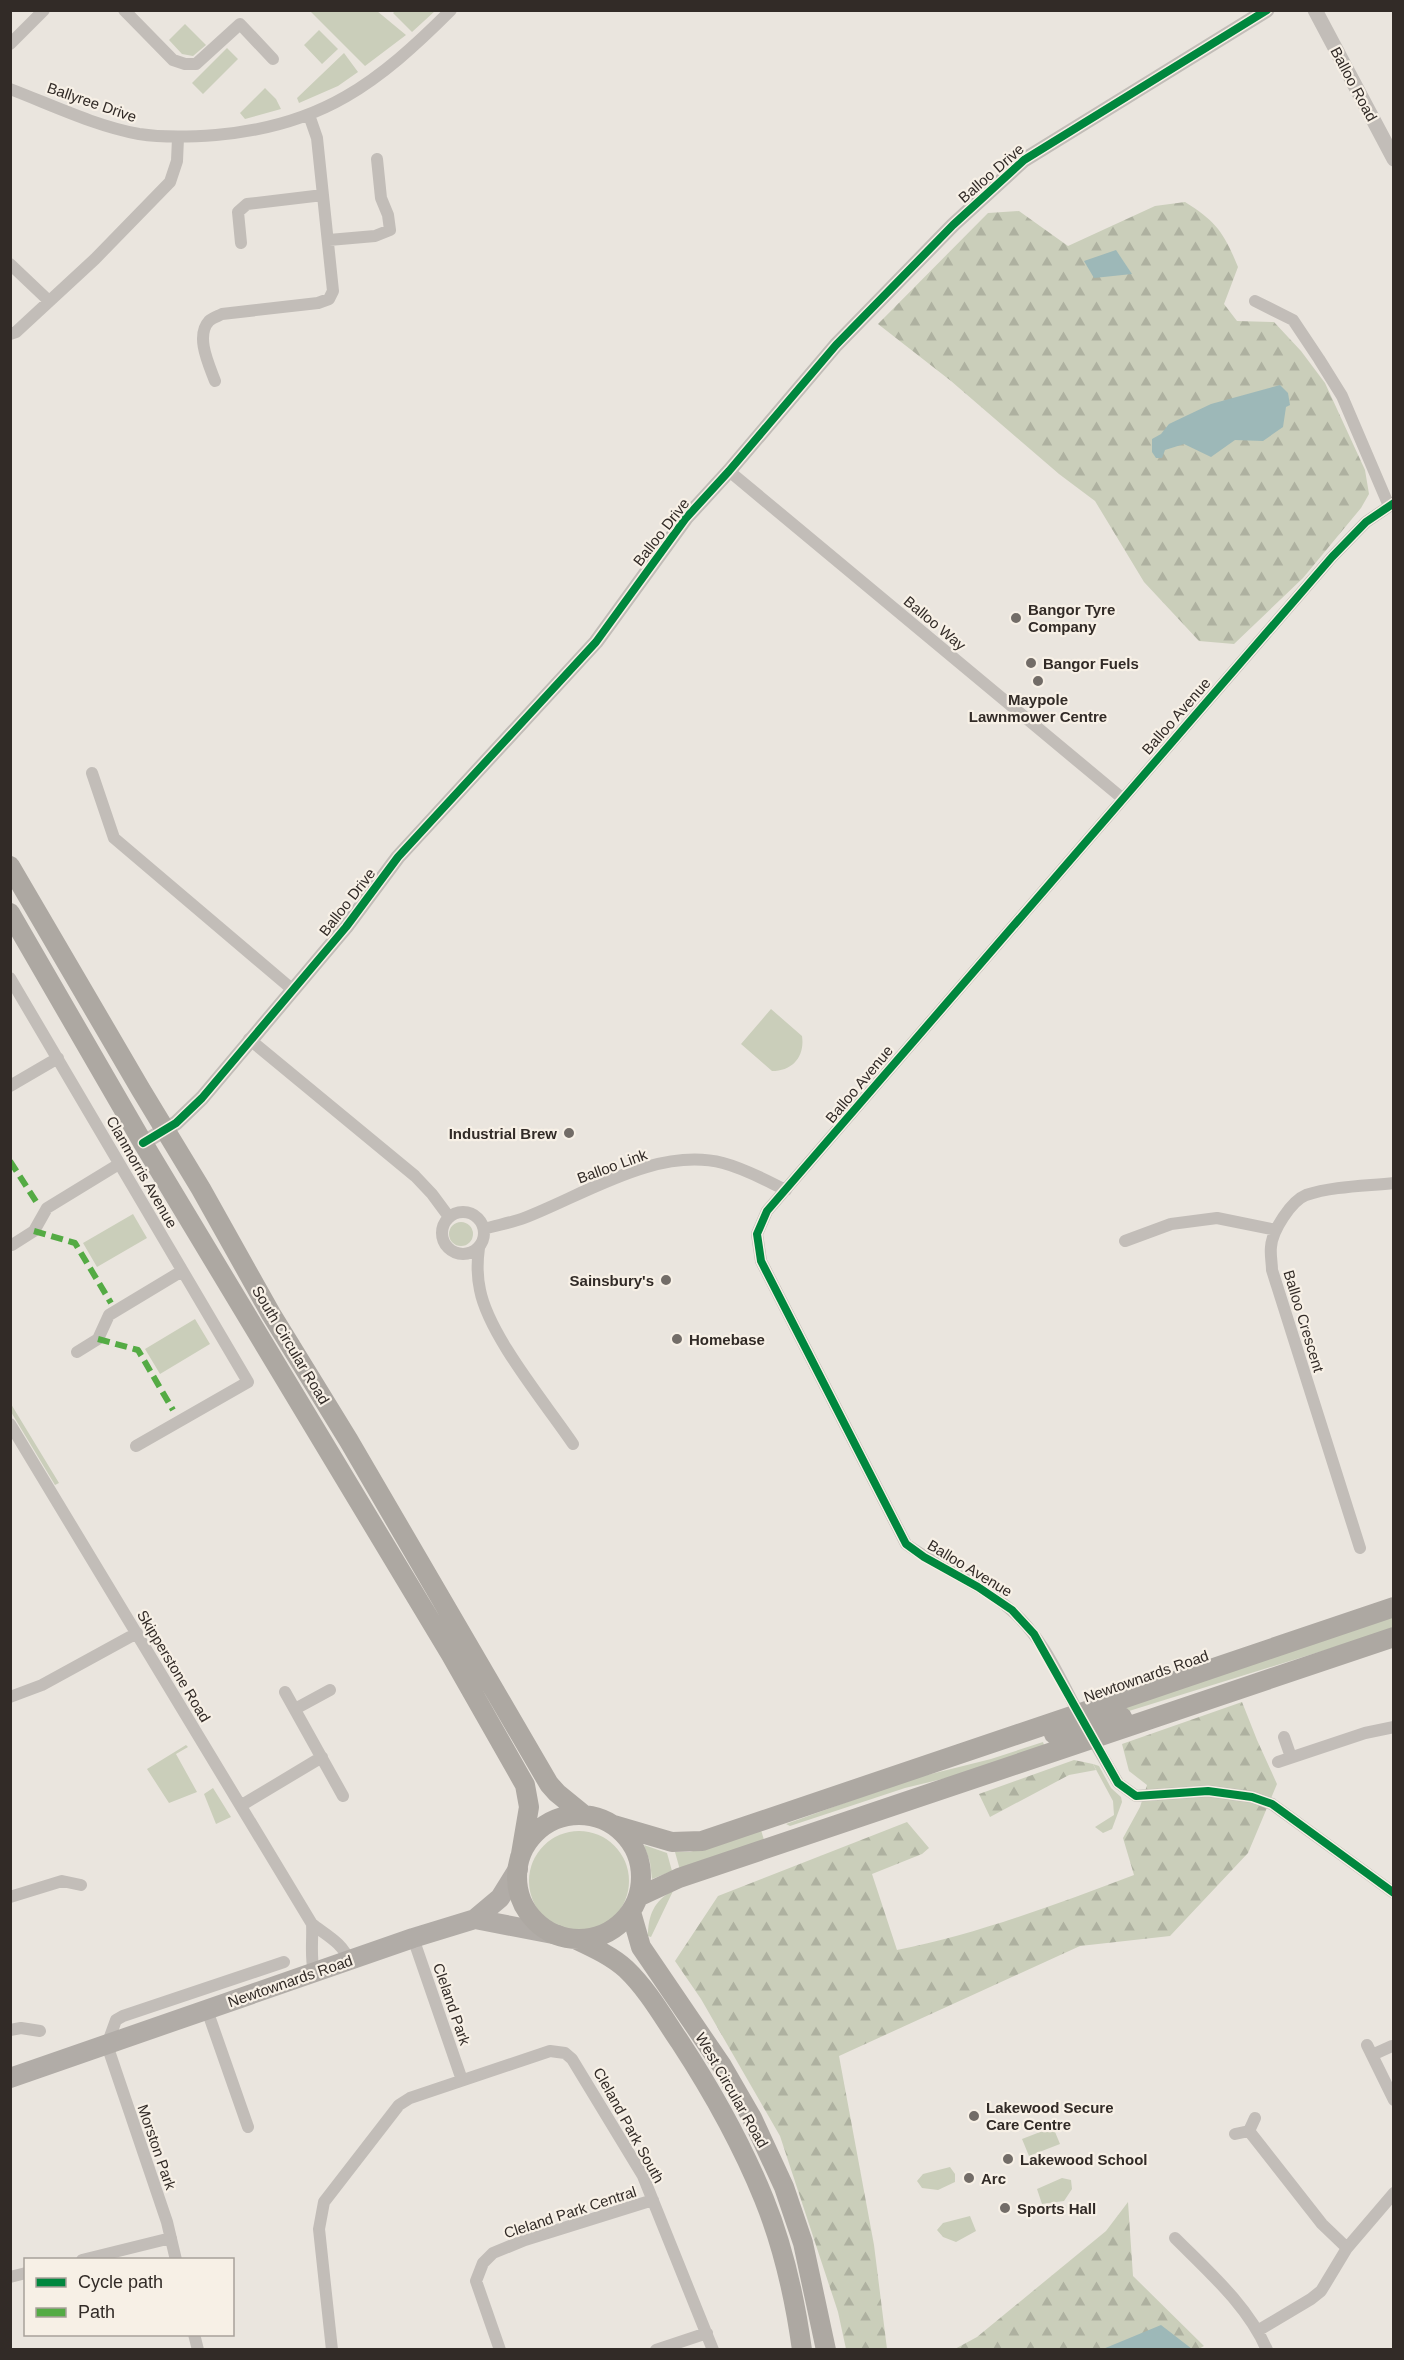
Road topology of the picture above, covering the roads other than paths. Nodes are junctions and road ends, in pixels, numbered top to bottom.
1 (44, 10) edge
2 (124, 10) edge
3 (451, 10) edge
4 (1267, 10) edge
5 (1315, 10) edge
6 (10, 44) edge
7 (273, 59) dead end
8 (10, 89) edge
9 (309, 115) junction
10 (178, 138) junction
11 (377, 159) dead end
12 (1394, 159) edge
13 (323, 195) junction
14 (329, 240) junction
15 (241, 243) dead end
16 (11, 264) edge
17 (1255, 301) dead end
18 (49, 302) junction
19 (10, 334) edge
20 (215, 381) dead end
21 (729, 471) junction
22 (1391, 504) edge
23 (92, 773) dead end
24 (1122, 798) junction
25 (10, 866) edge
26 (10, 913) edge
27 (10, 978) edge
28 (293, 990) junction
29 (249, 1040) junction
30 (58, 1058) junction
31 (10, 1086) edge
32 (154, 1137) junction
33 (120, 1164) junction
34 (1394, 1183) edge
35 (786, 1190) junction
36 (449, 1217) junction
37 (484, 1229) junction
38 (1276, 1230) junction
39 (1125, 1241) dead end
40 (12, 1245) edge
41 (478, 1248) junction
42 (182, 1271) junction
43 (77, 1352) dead end
44 (10, 1424) edge
45 (573, 1444) dead end
46 (136, 1446) dead end
47 (1360, 1548) dead end
48 (1394, 1607) edge
49 (137, 1633) junction
50 (1394, 1637) edge
51 (330, 1690) dead end
52 (285, 1692) dead end
53 (10, 1697) edge
54 (295, 1709) junction
55 (1086, 1726) junction
56 (1394, 1727) edge
57 (1284, 1737) dead end
58 (322, 1757) junction
59 (1291, 1757) junction
60 (1278, 1762) dead end
61 (344, 1796) dead end
62 (242, 1805) junction
63 (584, 1815) junction
64 (614, 1825) junction
65 (520, 1861) junction
66 (81, 1885) dead end
67 (1394, 1893) edge
68 (10, 1897) edge
69 (634, 1905) junction
70 (475, 1919) junction
71 (312, 1924) junction
72 (566, 1937) junction
73 (412, 1938) junction
74 (349, 1961) junction
75 (284, 1962) dead end
76 (314, 1972) junction
77 (207, 2010) junction
78 (10, 2030) edge
79 (40, 2031) dead end
80 (107, 2045) junction
81 (1392, 2046) edge
82 (10, 2078) edge
83 (462, 2080) junction
84 (1394, 2100) edge
85 (1255, 2118) dead end
86 (248, 2127) dead end
87 (1249, 2131) junction
88 (1235, 2134) dead end
89 (1394, 2193) edge
90 (653, 2200) junction
91 (171, 2238) junction
92 (1176, 2238) dead end
93 (1347, 2248) junction
94 (86, 2258) edge
95 (176, 2258) edge
96 (1259, 2330) junction
97 (707, 2333) junction
98 (332, 2349) edge
99 (500, 2349) edge
100 (656, 2349) edge
101 (713, 2349) edge
102 (802, 2349) edge
103 (826, 2349) edge
104 (1268, 2349) edge

1 - 6 street
2 - 7 street
3 - 9 street, Ballyree Drive
4 - 21 street, Balloo Drive
5 - 12 street, Balloo Road
8 - 10 street, Ballyree Drive
9 - 10 street, Ballyree Drive
9 - 13 street
10 - 18 street
11 - 14 street
13 - 14 street
13 - 15 street
14 - 20 street
16 - 18 street
17 - 22 street, Balloo Avenue
18 - 19 street
21 - 24 street, Balloo Way
21 - 28 street, Balloo Drive
22 - 24 street, Balloo Avenue
23 - 28 street
24 - 35 street, Balloo Avenue
25 - 32 highway, South Circular Road
26 - 32 highway, South Circular Road
27 - 30 street, Clanmorris Avenue
28 - 29 street, Balloo Drive
29 - 32 street, Balloo Drive
29 - 36 street
30 - 31 street
30 - 33 street, Clanmorris Avenue
32 - 63 highway, South Circular Road
32 - 65 highway, South Circular Road
33 - 40 street
33 - 42 street, Clanmorris Avenue
34 - 38 street, Balloo Crescent
35 - 37 street, Balloo Link
35 - 55 street, Balloo Avenue
36 - 37 street
36 - 41 street
37 - 41 street
38 - 39 street
38 - 47 street, Balloo Crescent
41 - 45 street
42 - 43 street
42 - 46 street, Clanmorris Avenue
44 - 49 street, Skipperstone Road
48 - 55 highway, Newtownards Road
49 - 53 street
49 - 62 street, Skipperstone Road
50 - 55 highway, Newtownards Road
51 - 54 street
52 - 54 street
54 - 58 street
55 - 64 highway, Newtownards Road
55 - 67 street, Balloo Avenue
55 - 69 highway, Newtownards Road
56 - 59 street
57 - 59 street
58 - 61 street
58 - 62 street
59 - 60 street
62 - 71 street, Skipperstone Road
63 - 64 highway
63 - 65 highway
64 - 69 highway
65 - 70 main road, Newtownards Road
65 - 72 highway
66 - 68 street
69 - 72 highway
69 - 103 highway, West Circular Road
70 - 72 main road, Newtownards Road
70 - 73 main road, Newtownards Road
71 - 74 street, Skipperstone Road
71 - 76 street
72 - 102 highway, West Circular Road
73 - 74 main road, Newtownards Road
73 - 83 street, Cleland Park
74 - 76 main road, Newtownards Road
75 - 80 street, Newtownards Road
76 - 77 main road, Newtownards Road
77 - 80 main road, Newtownards Road
77 - 86 street
78 - 79 street
80 - 82 main road, Newtownards Road
80 - 91 street, Morston Park
81 - 84 street
83 - 90 street, Cleland Park South
83 - 98 street, Cleland Park South
85 - 87 street
87 - 88 street
87 - 93 street
89 - 93 street
90 - 97 street, Cleland Park South
90 - 99 street, Cleland Park Central
91 - 94 street
91 - 95 street, Morston Park
92 - 96 street
93 - 96 street
96 - 104 street
97 - 100 street
97 - 101 street, Cleland Park South

